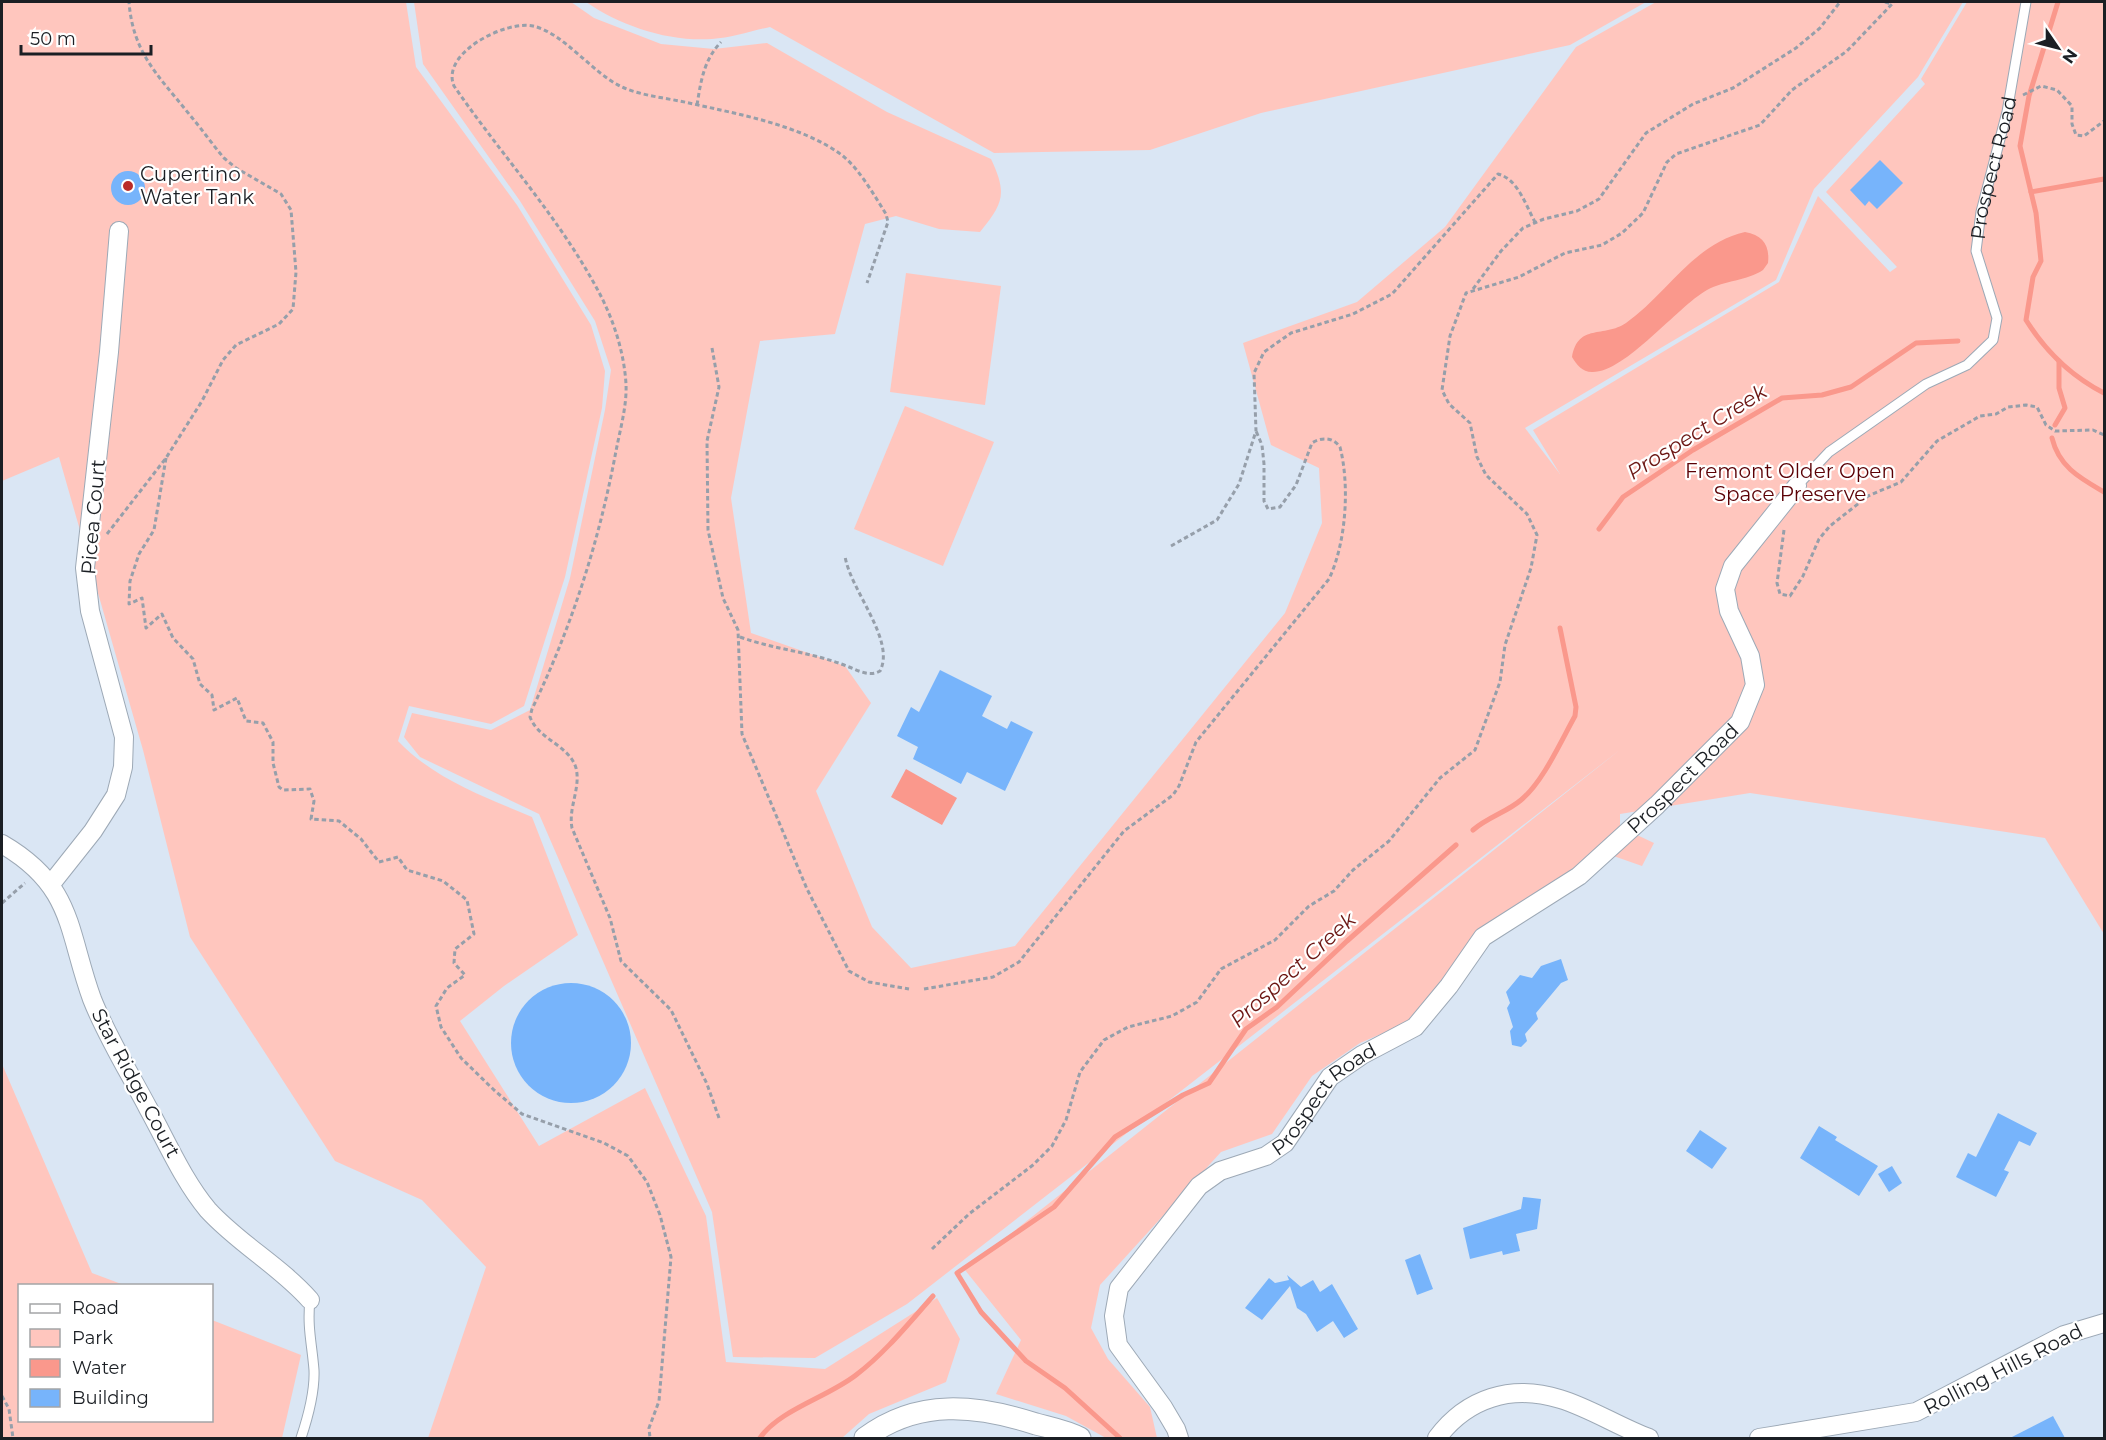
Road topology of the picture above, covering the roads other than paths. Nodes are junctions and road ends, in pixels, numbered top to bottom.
1 (2026, 2) edge
2 (119, 231) dead end
3 (1797, 486) joint
4 (2, 844) edge
5 (44, 878) junction
6 (310, 1300) joint
7 (2104, 1323) edge
8 (301, 1438) edge
9 (865, 1438) edge
10 (1080, 1438) edge
11 (1179, 1438) edge
12 (1437, 1438) edge
13 (1649, 1438) edge
14 (1759, 1438) edge

1 - 3 lane, Prospect Road
2 - 5 street, Picea Court
3 - 11 street, Prospect Road
4 - 5 street, Star Ridge Court
5 - 6 street, Star Ridge Court
6 - 8 lane
7 - 14 street, Rolling Hills Road
9 - 10 street
12 - 13 street

